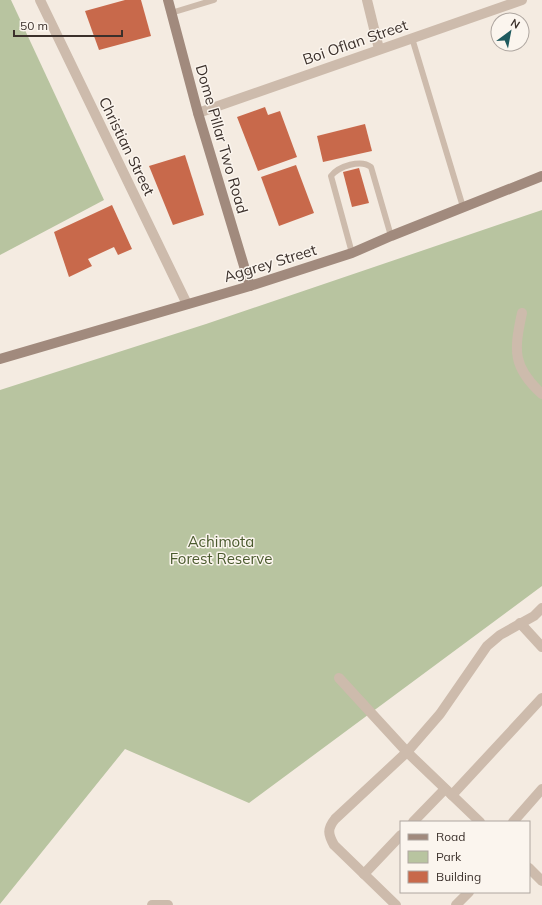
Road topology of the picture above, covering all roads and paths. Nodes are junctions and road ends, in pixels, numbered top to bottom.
1 (40, 0) edge
2 (168, 0) edge
3 (214, 0) edge
4 (367, 0) edge
5 (522, 0) edge
6 (171, 13) junction
7 (412, 38) junction
8 (379, 49) junction
9 (198, 113) junction
10 (542, 176) edge
11 (463, 207) junction
12 (391, 236) junction
13 (352, 253) junction
14 (250, 286) junction
15 (187, 304) junction
16 (522, 313) dead end
17 (0, 359) edge
18 (542, 394) edge
19 (542, 608) edge
20 (520, 623) junction
21 (542, 648) edge
22 (339, 678) dead end
23 (542, 698) edge
24 (407, 752) junction
25 (542, 789) edge
26 (449, 792) junction
27 (415, 821) edge
28 (479, 821) edge
29 (514, 821) edge
30 (400, 836) edge
31 (530, 869) edge
32 (364, 874) junction
33 (542, 880) edge
34 (468, 893) edge
35 (152, 905) edge
36 (168, 905) edge
37 (396, 905) edge
38 (456, 905) edge

1 - 15 street, Christian Street
2 - 6 main road, Dome Pillar Two Road
3 - 6 lane
4 - 8 street
5 - 7 street, Boi Oflan Street
6 - 9 main road, Dome Pillar Two Road
7 - 8 street, Boi Oflan Street
7 - 11 lane
8 - 9 street, Boi Oflan Street
9 - 14 main road, Dome Pillar Two Road
10 - 11 main road, Aggrey Street
11 - 12 main road, Aggrey Street
12 - 13 main road, Aggrey Street
12 - 13 lane
13 - 14 main road, Aggrey Street
14 - 15 main road, Aggrey Street
15 - 17 main road, Aggrey Street
16 - 18 street
19 - 20 street
20 - 21 street
20 - 24 street
22 - 24 street
23 - 26 street
24 - 26 street
24 - 32 street
25 - 29 street
26 - 27 street
26 - 28 street
30 - 32 street
31 - 33 street
32 - 37 street
34 - 38 street
35 - 36 street

